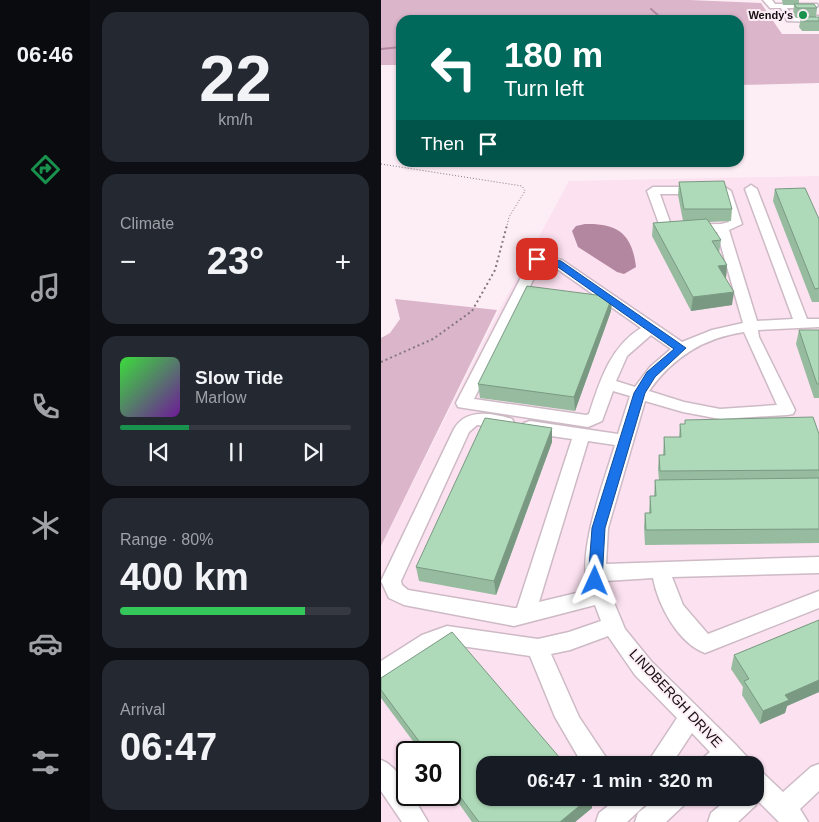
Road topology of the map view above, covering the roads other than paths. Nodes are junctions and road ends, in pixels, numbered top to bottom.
1 (767, 0) edge
2 (813, 5) edge
3 (819, 19) edge
4 (751, 189) dead end
5 (722, 228) junction
6 (810, 323) edge
7 (750, 326) junction
8 (651, 328) junction
9 (680, 348) junction
10 (607, 384) junction
11 (639, 393) junction
12 (582, 435) junction
13 (624, 441) junction
14 (819, 565) edge
15 (661, 570) junction
16 (595, 572) junction
17 (599, 596) junction
18 (819, 599) edge
19 (525, 615) junction
20 (613, 625) junction
21 (538, 648) junction
22 (381, 673) edge
23 (691, 716) junction
24 (591, 756) edge
25 (664, 756) edge
26 (722, 756) edge
27 (381, 771) edge
28 (819, 774) edge
29 (764, 796) edge
30 (625, 806) edge
31 (666, 806) edge
32 (736, 806) edge
33 (789, 815) edge
34 (416, 822) edge
35 (609, 822) edge
36 (647, 822) edge
37 (720, 822) edge

1 - 2 street
2 - 3 street
4 - 6 street
5 - 5 street
5 - 7 street
6 - 7 street, LINDBERGH DRIVE
7 - 9 street, LINDBERGH DRIVE
7 - 11 street
8 - 9 street
8 - 10 street
8 - 10 street
9 - 11 street, LINDBERGH DRIVE
10 - 11 street
11 - 13 street, LINDBERGH DRIVE
12 - 13 street
12 - 19 street
12 - 19 street
13 - 16 street, LINDBERGH DRIVE
14 - 15 street
15 - 16 street
15 - 18 street
16 - 17 street, LINDBERGH DRIVE
17 - 19 street
17 - 20 street, LINDBERGH DRIVE
20 - 21 street
20 - 23 street, LINDBERGH DRIVE
21 - 22 street
21 - 24 street
23 - 25 street
23 - 26 street, LINDBERGH DRIVE
27 - 34 street
28 - 33 street
29 - 33 street
30 - 35 street
31 - 36 street
32 - 37 lane

